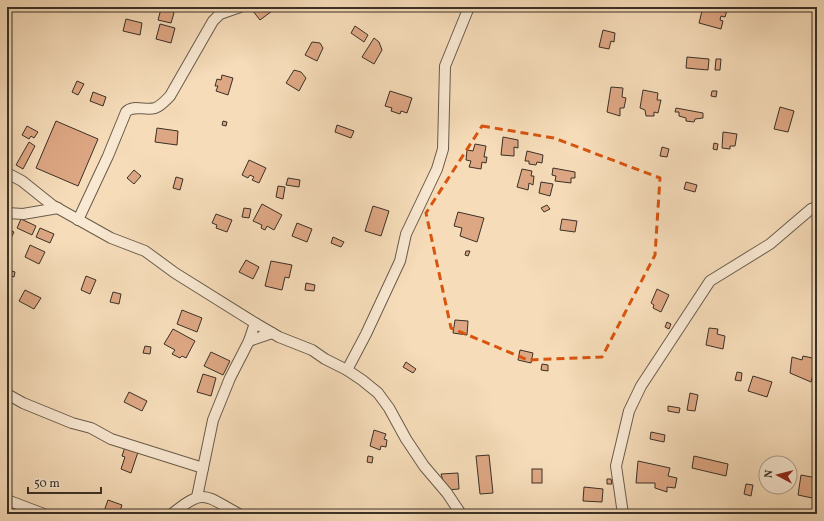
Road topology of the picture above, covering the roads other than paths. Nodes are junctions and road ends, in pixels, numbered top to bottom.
1 (240, 7) edge
2 (469, 7) edge
3 (8, 176) edge
4 (817, 207) edge
5 (58, 208) junction
6 (7, 213) edge
7 (78, 220) junction
8 (254, 323) junction
9 (272, 334) junction
10 (249, 341) junction
11 (347, 370) junction
12 (7, 394) edge
13 (203, 468) junction
14 (197, 497) junction
15 (7, 500) edge
16 (44, 514) edge
17 (172, 514) edge
18 (239, 514) edge
19 (461, 514) edge
20 (623, 514) edge

1 - 7 street
2 - 11 street
3 - 5 street
4 - 20 street
5 - 6 street
5 - 7 street
7 - 8 street
8 - 9 street
8 - 10 street
9 - 10 street
9 - 11 street
10 - 13 street
11 - 19 street
12 - 13 street
13 - 14 street
14 - 17 street
14 - 18 street
15 - 16 street

